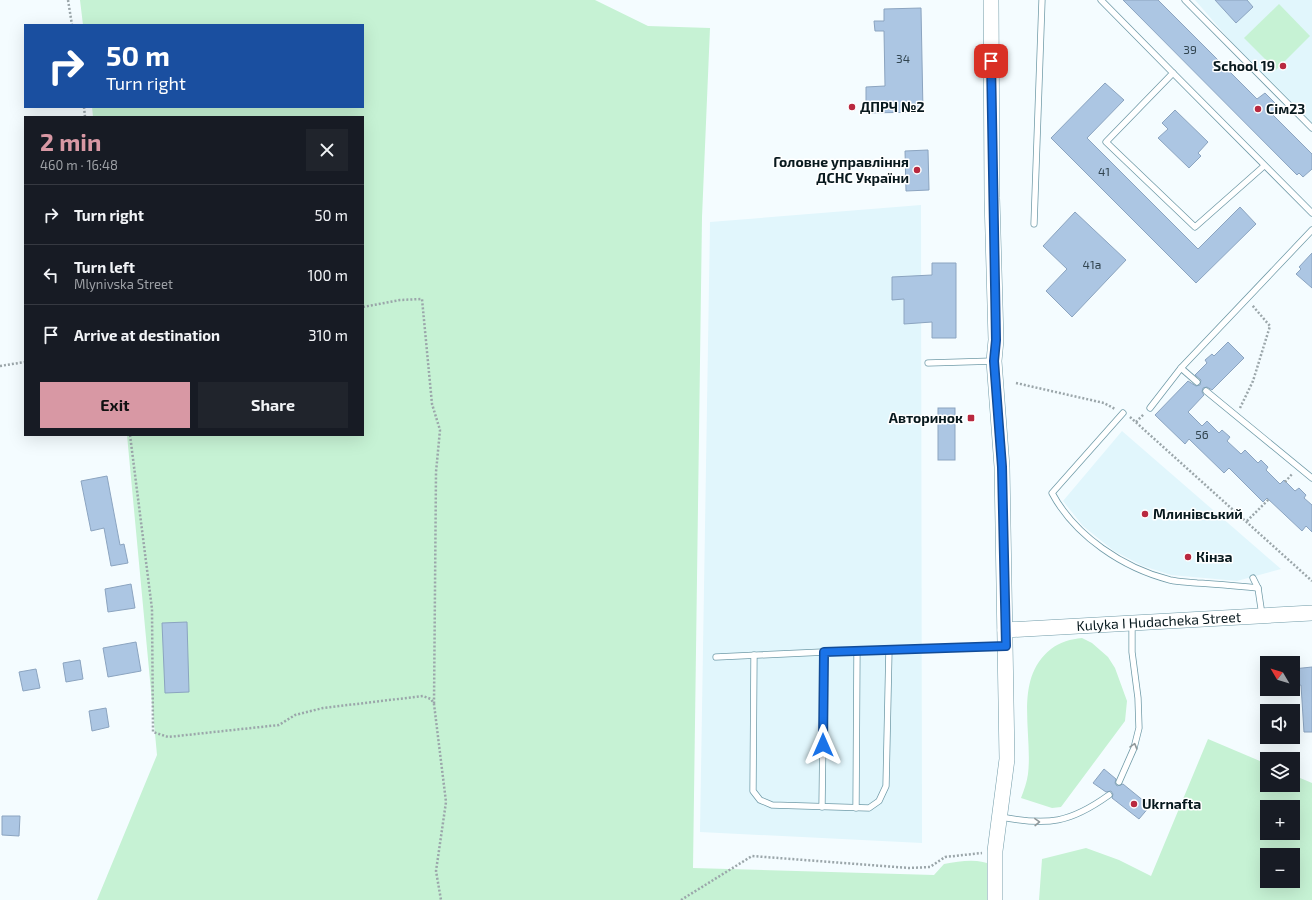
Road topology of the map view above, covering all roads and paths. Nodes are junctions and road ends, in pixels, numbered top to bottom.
1 (68, 0) edge
2 (991, 0) edge
3 (1042, 0) edge
4 (1100, 0) edge
5 (1185, 0) edge
6 (72, 24) edge
7 (1174, 73) junction
8 (1312, 128) edge
9 (1264, 166) junction
10 (1312, 212) edge
11 (1034, 224) dead end
12 (1312, 230) edge
13 (1246, 298) junction
14 (364, 307) edge
15 (994, 361) junction
16 (24, 362) edge
17 (928, 363) dead end
18 (0, 366) edge
19 (1181, 368) junction
20 (1197, 382) dead end
21 (1016, 383) dead end
22 (1206, 391) dead end
23 (1150, 408) dead end
24 (1123, 413) junction
25 (1236, 417) junction
26 (130, 436) edge
27 (1312, 478) edge
28 (1269, 499) dead end
29 (1247, 521) junction
30 (1253, 578) dead end
31 (1312, 581) edge
32 (1258, 588) junction
33 (1312, 613) edge
34 (1262, 616) junction
35 (1132, 622) junction
36 (1005, 630) junction
37 (1006, 646) junction
38 (889, 649) junction
39 (857, 650) junction
40 (824, 652) junction
41 (754, 655) junction
42 (716, 657) dead end
43 (434, 704) junction
44 (1119, 782) dead end
45 (1109, 795) dead end
46 (822, 807) junction
47 (856, 808) junction
48 (999, 816) junction
49 (995, 851) junction
50 (441, 900) edge
51 (681, 900) edge
52 (996, 900) edge

1 - 6 path
2 - 15 main road
3 - 11 lane
4 - 7 lane
5 - 8 lane
7 - 9 lane
7 - 9 lane
9 - 10 lane
12 - 13 lane
13 - 19 lane
13 - 25 path
14 - 43 path
15 - 17 lane
15 - 36 main road
16 - 18 path
19 - 20 lane
19 - 23 lane
21 - 24 path
22 - 25 lane
24 - 29 path
24 - 32 lane
25 - 27 lane
26 - 43 path
28 - 29 path
29 - 31 path
30 - 32 lane
32 - 34 lane
33 - 34 main road, Kulyka I Hudacheka Street
34 - 35 main road, Kulyka I Hudacheka Street
35 - 36 main road, Kulyka I Hudacheka Street
44 -> 35 lane
36 - 37 main road
37 - 38 lane
37 - 48 main road
38 - 39 lane
38 - 47 lane
39 - 40 lane
39 - 47 lane
40 - 41 lane
40 - 46 lane
41 - 42 lane
41 - 46 lane
43 - 50 path
48 -> 45 lane
46 - 47 lane
48 - 49 main road
49 - 51 path
49 - 52 main road

